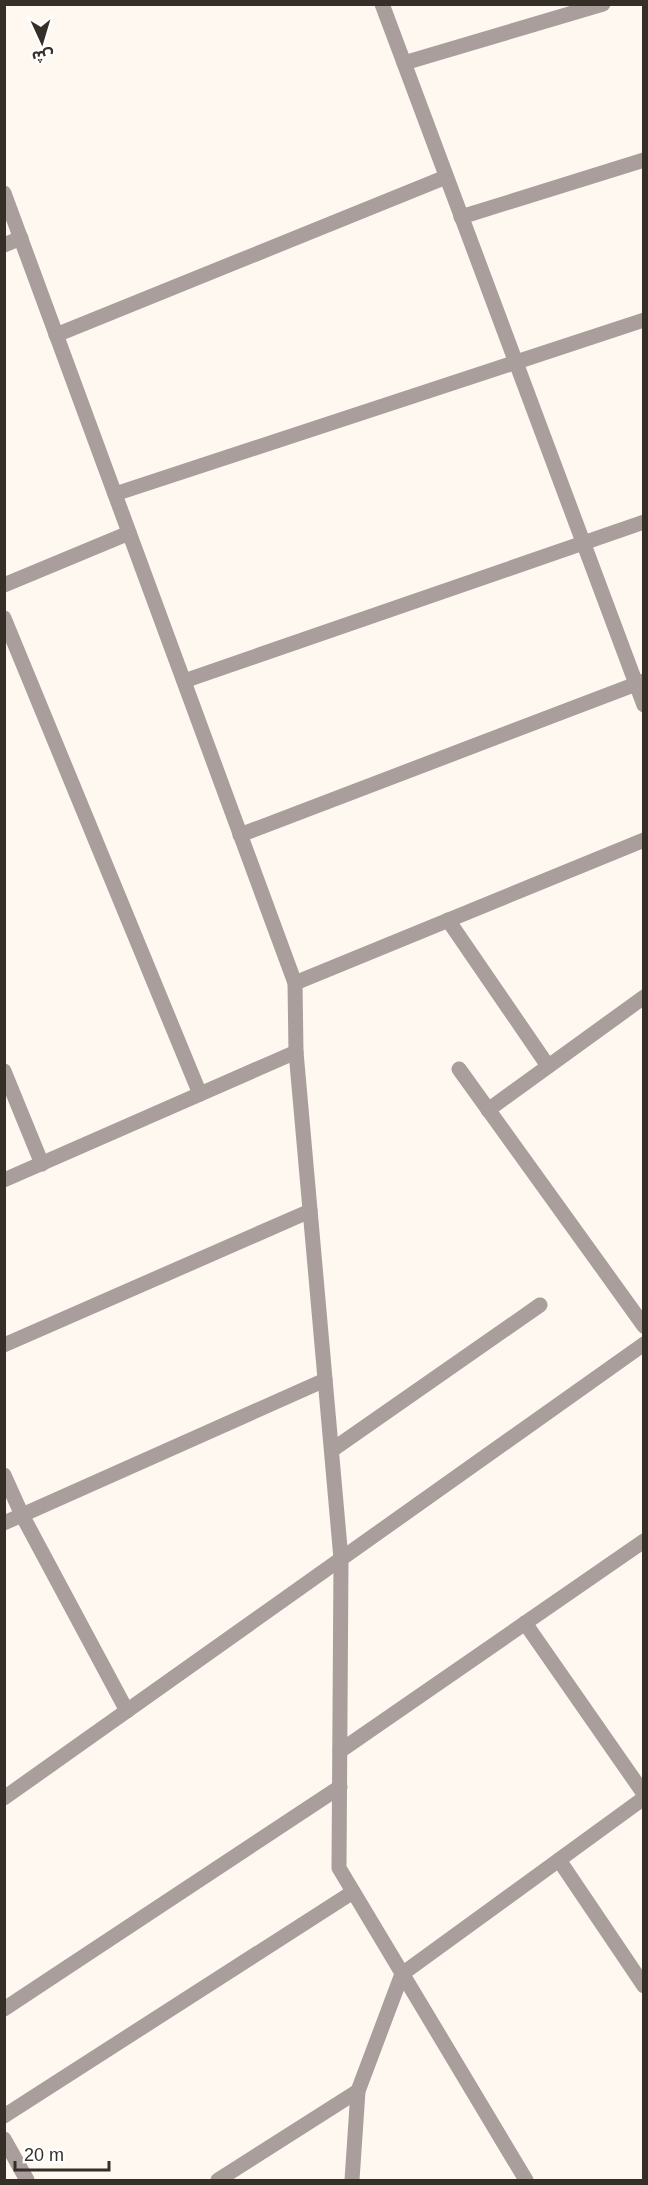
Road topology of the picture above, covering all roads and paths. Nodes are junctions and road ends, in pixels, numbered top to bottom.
1 (382, 4) edge
2 (603, 4) edge
3 (404, 63) junction
4 (644, 160) edge
5 (446, 177) junction
6 (4, 193) edge
7 (461, 217) junction
8 (21, 238) junction
9 (4, 245) edge
10 (644, 320) edge
11 (56, 334) junction
12 (516, 362) junction
13 (115, 494) junction
14 (644, 522) edge
15 (129, 533) junction
16 (583, 543) junction
17 (4, 585) edge
18 (4, 618) edge
19 (184, 681) junction
20 (640, 682) edge
21 (644, 705) edge
22 (240, 835) junction
23 (644, 840) edge
24 (448, 921) junction
25 (295, 983) junction
26 (644, 997) edge
27 (296, 1052) junction
28 (548, 1066) junction
29 (459, 1069) dead end
30 (4, 1071) edge
31 (200, 1095) junction
32 (488, 1110) junction
33 (42, 1164) junction
34 (4, 1180) edge
35 (310, 1211) junction
36 (540, 1305) dead end
37 (644, 1326) edge
38 (644, 1344) edge
39 (4, 1345) edge
40 (326, 1380) junction
41 (332, 1450) junction
42 (4, 1475) edge
43 (22, 1515) junction
44 (4, 1523) edge
45 (644, 1541) edge
46 (341, 1559) junction
47 (525, 1623) junction
48 (127, 1711) junction
49 (340, 1751) junction
50 (340, 1787) junction
51 (644, 1796) edge
52 (4, 1798) edge
53 (559, 1860) junction
54 (353, 1892) junction
55 (402, 1974) junction
56 (644, 1986) edge
57 (4, 2009) edge
58 (358, 2091) junction
59 (4, 2116) edge
60 (4, 2139) edge
61 (27, 2181) edge
62 (218, 2181) edge
63 (352, 2181) edge
64 (525, 2181) edge

1 - 3 street
2 - 3 street
3 - 5 street
4 - 7 street
5 - 7 street
5 - 11 street
6 - 8 street
7 - 12 street
8 - 9 street
8 - 11 street
10 - 12 street
11 - 13 street
12 - 13 street
12 - 16 street
13 - 15 street
14 - 16 street
15 - 17 street
15 - 19 street
16 - 19 street
16 - 20 street
18 - 31 street
19 - 22 street
20 - 21 street
20 - 22 street
22 - 25 street
23 - 24 street
24 - 25 street
24 - 28 street
25 - 27 street
26 - 28 street
27 - 31 street
27 - 35 street
28 - 32 street
29 - 32 street
30 - 33 street
31 - 33 street
32 - 37 street
33 - 34 street
35 - 39 street
35 - 40 street
36 - 41 street
38 - 46 street
40 - 41 street
40 - 43 street
41 - 46 street
42 - 43 street
43 - 44 street
43 - 48 street
45 - 47 street
46 - 48 street
46 - 49 street
47 - 49 street
47 - 51 street
48 - 52 street
49 - 50 street
50 - 54 street
50 - 57 street
51 - 53 street
53 - 55 street
53 - 56 street
54 - 55 street
54 - 59 street
55 - 58 street
55 - 64 street
58 - 62 street
58 - 63 street
60 - 61 street

